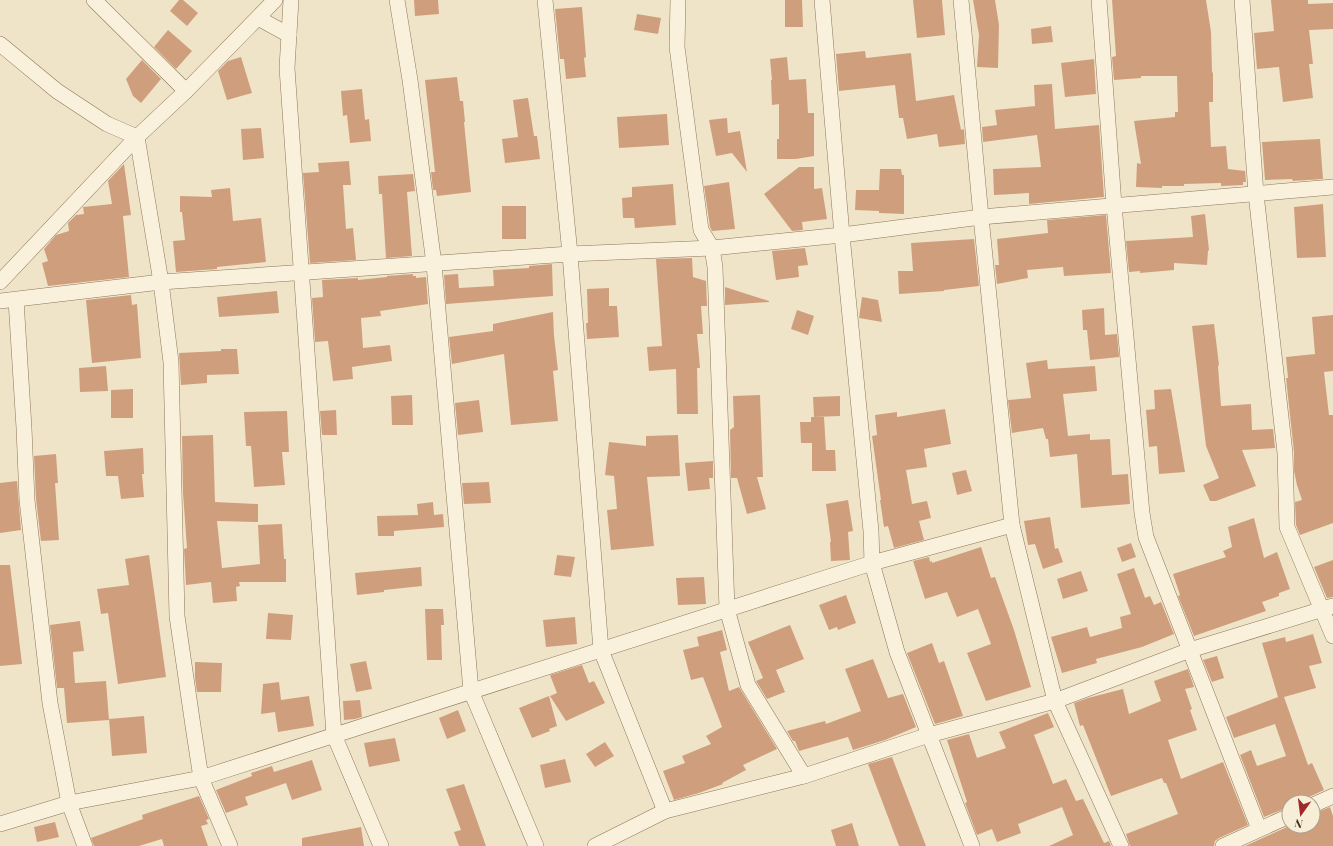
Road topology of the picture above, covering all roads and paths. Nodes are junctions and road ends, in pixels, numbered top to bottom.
1 (94, 0) edge
2 (275, 0) edge
3 (291, 0) edge
4 (397, 0) edge
5 (545, 0) edge
6 (678, 0) edge
7 (822, 0) edge
8 (960, 0) edge
9 (1099, 0) edge
10 (1242, 0) edge
11 (258, 18) junction
12 (289, 35) junction
13 (0, 44) edge
14 (186, 91) junction
15 (137, 137) junction
16 (1333, 187) edge
17 (1256, 194) junction
18 (1114, 205) junction
19 (981, 218) junction
20 (842, 235) junction
21 (712, 248) junction
22 (570, 254) junction
23 (434, 264) junction
24 (301, 273) junction
25 (0, 282) edge
26 (161, 282) junction
27 (16, 300) junction
28 (0, 301) edge
29 (1012, 525) junction
30 (872, 563) junction
31 (1327, 608) edge
32 (727, 609) junction
33 (1333, 636) edge
34 (601, 650) junction
35 (1190, 650) junction
36 (471, 692) junction
37 (1056, 701) junction
38 (334, 735) junction
39 (929, 736) junction
40 (804, 776) junction
41 (201, 778) junction
42 (1333, 796) edge
43 (1321, 801) edge
44 (69, 803) junction
45 (664, 811) junction
46 (1281, 819) edge
47 (0, 824) edge
48 (1259, 829) junction
49 (85, 846) edge
50 (230, 846) edge
51 (381, 846) edge
52 (536, 846) edge
53 (595, 846) edge
54 (972, 846) edge
55 (1121, 846) edge
56 (1223, 846) edge

1 - 14 street
2 - 11 street
3 - 12 street
4 - 23 street
5 - 22 street
6 - 21 street
7 - 20 street
8 - 19 street
9 - 18 street
10 - 17 street
11 - 12 street
11 - 14 street
12 - 24 street
13 - 15 street
14 - 15 street
15 - 25 street
15 - 26 street
16 - 17 street
17 - 18 street
17 - 31 street
18 - 19 street
18 - 35 street
19 - 20 street
19 - 29 street
20 - 21 street
20 - 30 street
21 - 22 street
21 - 32 street
22 - 23 street
22 - 34 street
23 - 24 street
23 - 36 street
24 - 26 street
24 - 38 street
26 - 27 street
26 - 41 street
27 - 28 street
27 - 44 street
29 - 30 street
29 - 37 street
30 - 32 street
30 - 39 street
31 - 33 street
31 - 35 street
32 - 34 street
32 - 40 street
34 - 36 street
34 - 45 street
35 - 37 street
35 - 48 street
36 - 38 street
36 - 52 street
37 - 39 street
37 - 55 street
38 - 41 street
38 - 51 street
39 - 40 street
39 - 54 street
40 - 45 street
41 - 44 street
41 - 50 street
42 - 43 street
44 - 47 street
44 - 49 street
45 - 53 street
46 - 48 street
48 - 56 street

